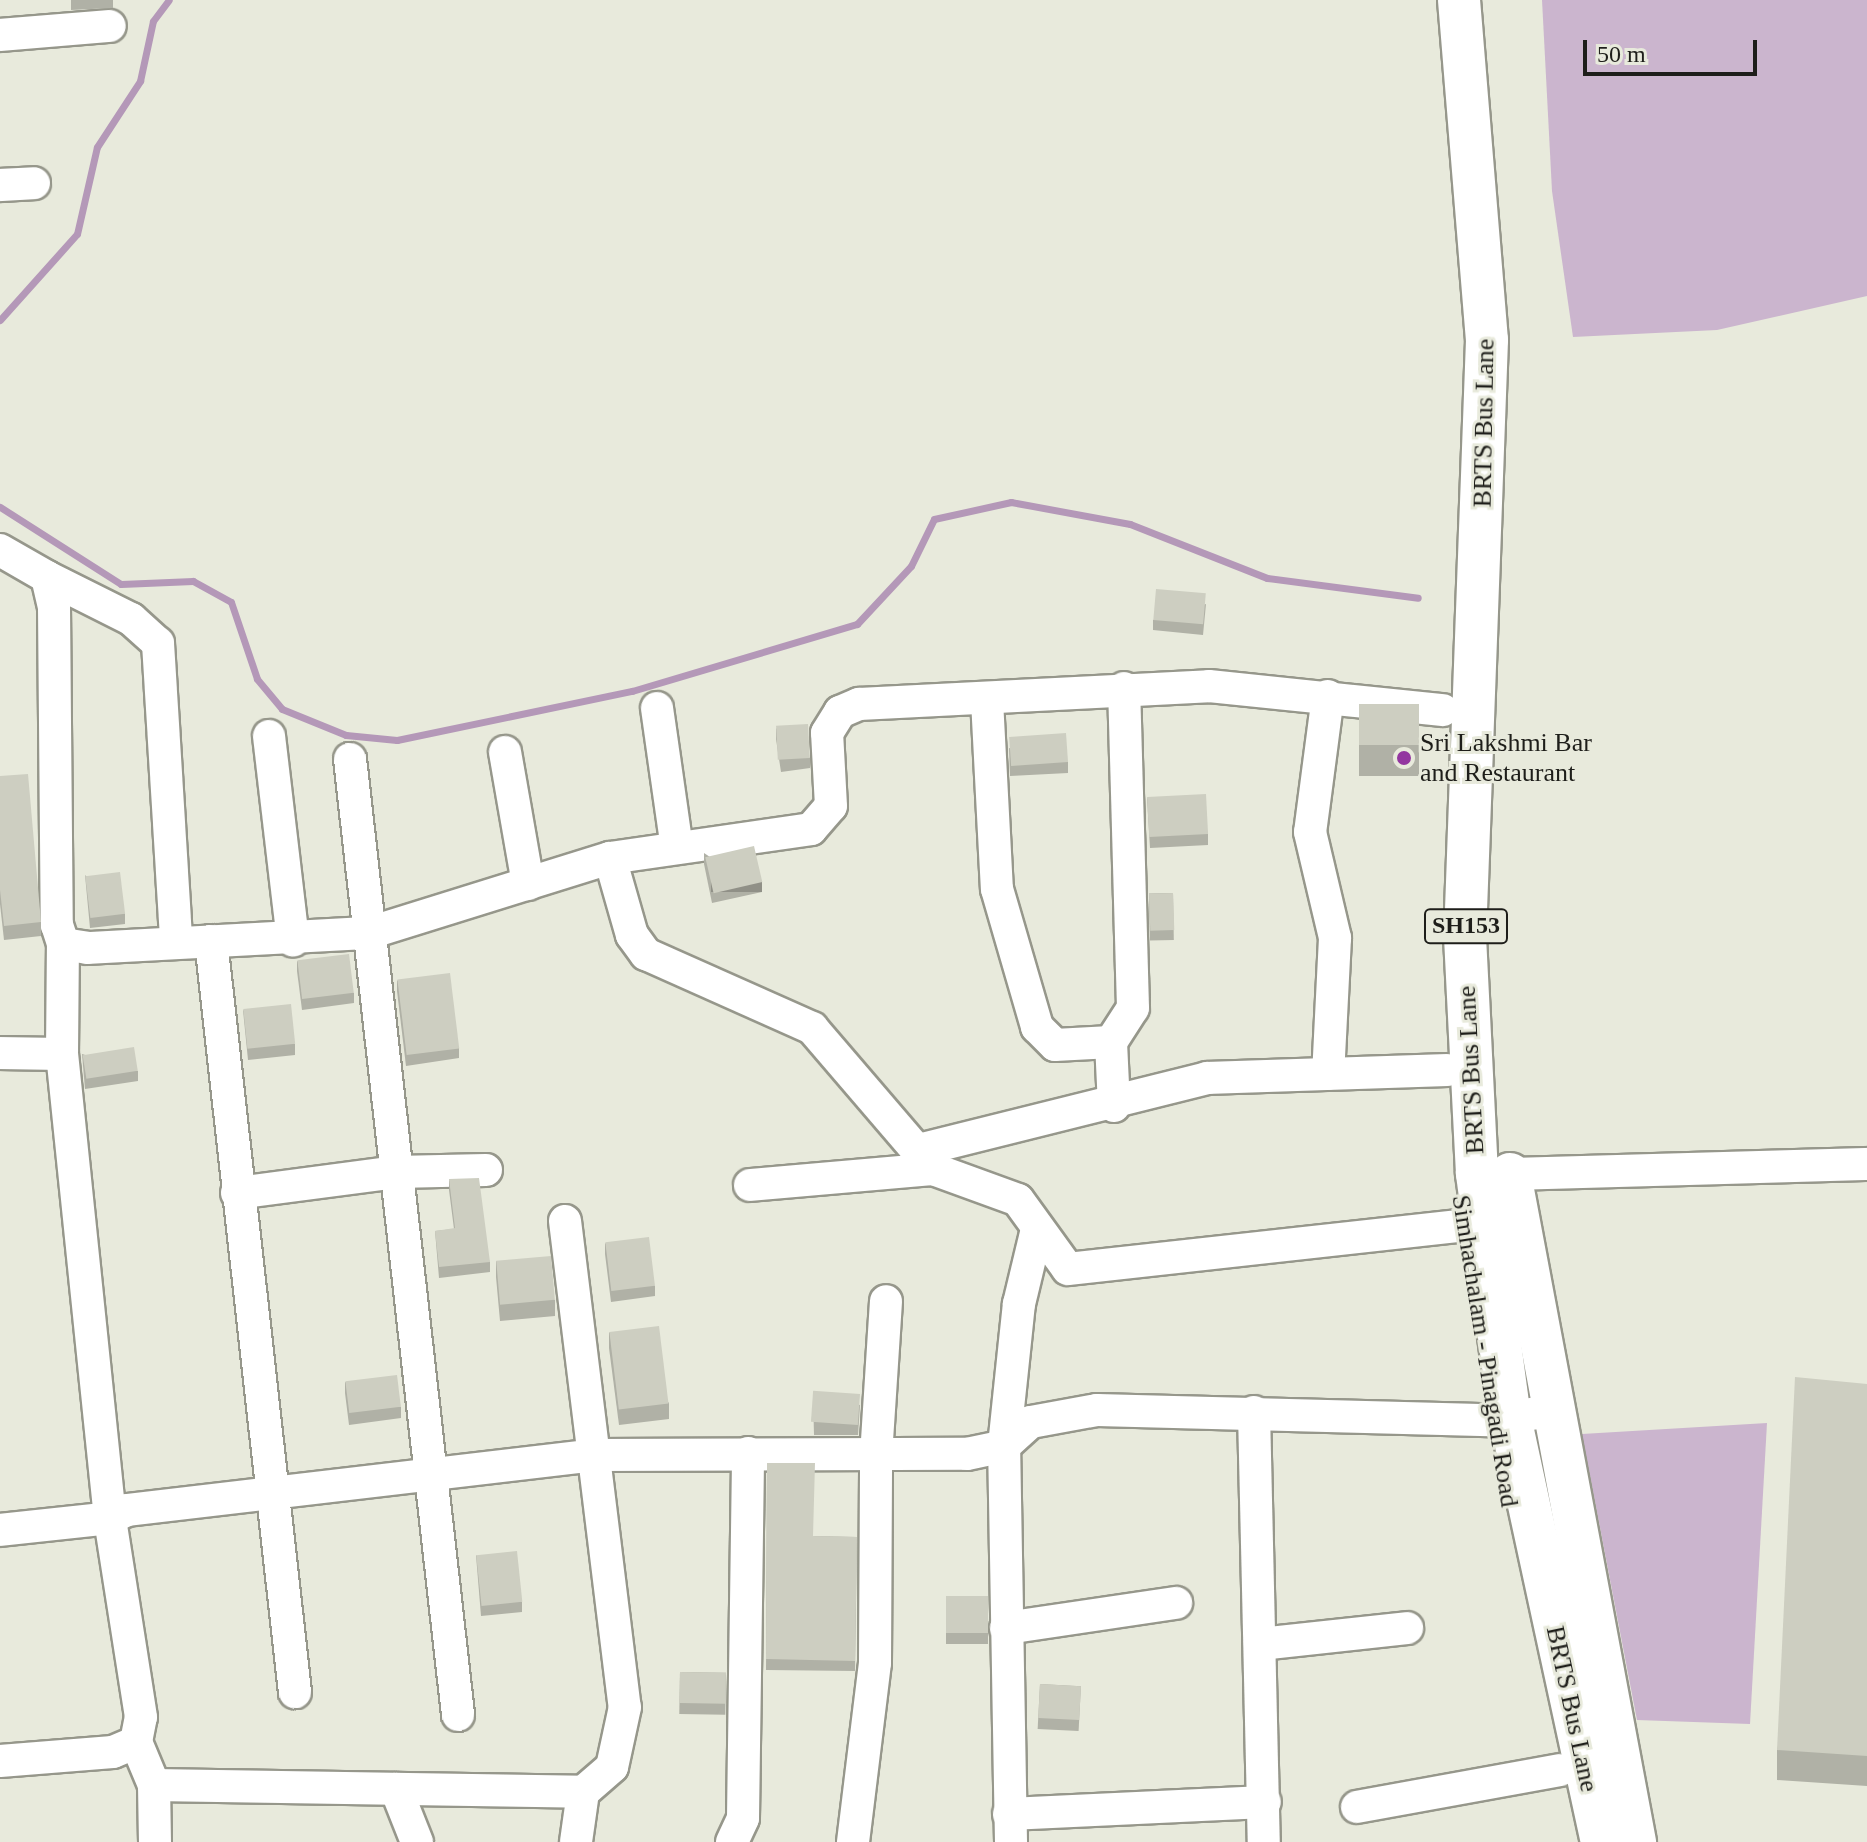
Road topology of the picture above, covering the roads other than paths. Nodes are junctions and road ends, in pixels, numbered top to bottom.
1 (1459, 0) edge
2 (110, 26) dead end
3 (0, 35) edge
4 (34, 183) dead end
5 (0, 185) edge
6 (0, 550) edge
7 (47, 577) junction
8 (1124, 688) junction
9 (1328, 696) junction
10 (987, 700) junction
11 (657, 708) dead end
12 (1443, 710) joint
13 (269, 736) dead end
14 (505, 752) dead end
15 (350, 759) dead end
16 (677, 848) junction
17 (610, 858) junction
18 (528, 884) junction
19 (369, 933) junction
20 (176, 941) junction
21 (211, 941) junction
22 (293, 941) junction
23 (63, 944) junction
24 (1111, 1042) junction
25 (0, 1053) edge
26 (62, 1054) junction
27 (1447, 1070) junction
28 (1328, 1074) junction
29 (1114, 1106) junction
30 (926, 1159) junction
31 (1867, 1164) edge
32 (486, 1170) dead end
33 (396, 1172) junction
34 (1510, 1174) joint
35 (750, 1185) dead end
36 (237, 1193) junction
37 (565, 1221) dead end
38 (1464, 1225) junction
39 (1037, 1229) junction
40 (886, 1301) dead end
41 (1552, 1411) junction
42 (1254, 1412) junction
43 (1500, 1418) junction
44 (1004, 1446) junction
45 (748, 1453) junction
46 (596, 1455) junction
47 (876, 1456) junction
48 (432, 1477) junction
49 (274, 1498) junction
50 (110, 1518) junction
51 (0, 1530) edge
52 (1176, 1603) dead end
53 (1006, 1628) junction
54 (1407, 1628) dead end
55 (1260, 1644) junction
56 (295, 1692) dead end
57 (458, 1715) dead end
58 (136, 1742) junction
59 (0, 1761) edge
60 (1560, 1770) junction
61 (154, 1785) junction
62 (396, 1789) junction
63 (583, 1792) junction
64 (1265, 1802) junction
65 (1357, 1807) dead end
66 (1010, 1828) edge
67 (155, 1842) edge
68 (417, 1842) edge
69 (576, 1842) edge
70 (732, 1842) edge
71 (853, 1842) edge
72 (1264, 1842) edge
73 (1574, 1842) edge
74 (1602, 1842) edge
75 (1635, 1842) edge

1 - 43 main road, BRTS Bus Lane / SH153
2 - 3 street
4 - 5 street
6 - 7 street
7 - 20 street
7 - 23 street
8 - 9 street
8 - 10 street
8 - 24 street
9 - 12 street
9 - 28 street
10 - 16 street
10 - 24 street
11 - 16 street
12 - 27 main road, Simhachalam - Pinagadi Road
13 - 22 street
14 - 18 street
15 - 19 street
16 - 17 street
17 - 18 street
17 - 30 street
18 - 19 street
19 - 22 street
19 - 33 street
20 - 21 street
20 - 23 street
21 - 22 street
21 - 36 street
23 - 26 street
24 - 29 street
25 - 26 street
26 - 50 street
27 - 28 street
27 - 38 main road, Simhachalam - Pinagadi Road
28 - 29 street
29 - 30 street
30 - 35 street
30 - 39 street
31 - 34 street
32 - 33 street
33 - 36 street
33 - 48 street
34 - 41 main road, Simhachalam - Pinagadi Road
36 - 49 street
37 - 46 street
38 - 39 street
38 - 43 main road, Simhachalam - Pinagadi Road
39 - 44 street
40 - 47 street
41 - 43 street
41 - 75 main road, Simhachalam - Pinagadi Road
42 - 43 street
42 - 44 street
42 - 55 street
43 - 60 main road, Simhachalam - Pinagadi Road
43 - 74 main road, BRTS Bus Lane / SH153
44 - 47 street
44 - 53 street
45 - 46 street
45 - 47 street
45 - 70 street
46 - 48 street
46 - 63 street
47 - 71 street
48 - 49 street
48 - 57 street
49 - 50 street
49 - 56 street
50 - 51 street
50 - 58 street
52 - 53 street
53 - 66 street
54 - 55 street
55 - 64 street
58 - 59 street
58 - 61 street
60 - 65 street
60 - 73 main road, Simhachalam - Pinagadi Road
61 - 62 street
61 - 67 street
62 - 63 street
62 - 68 street
63 - 69 street
64 - 66 street
64 - 72 street

